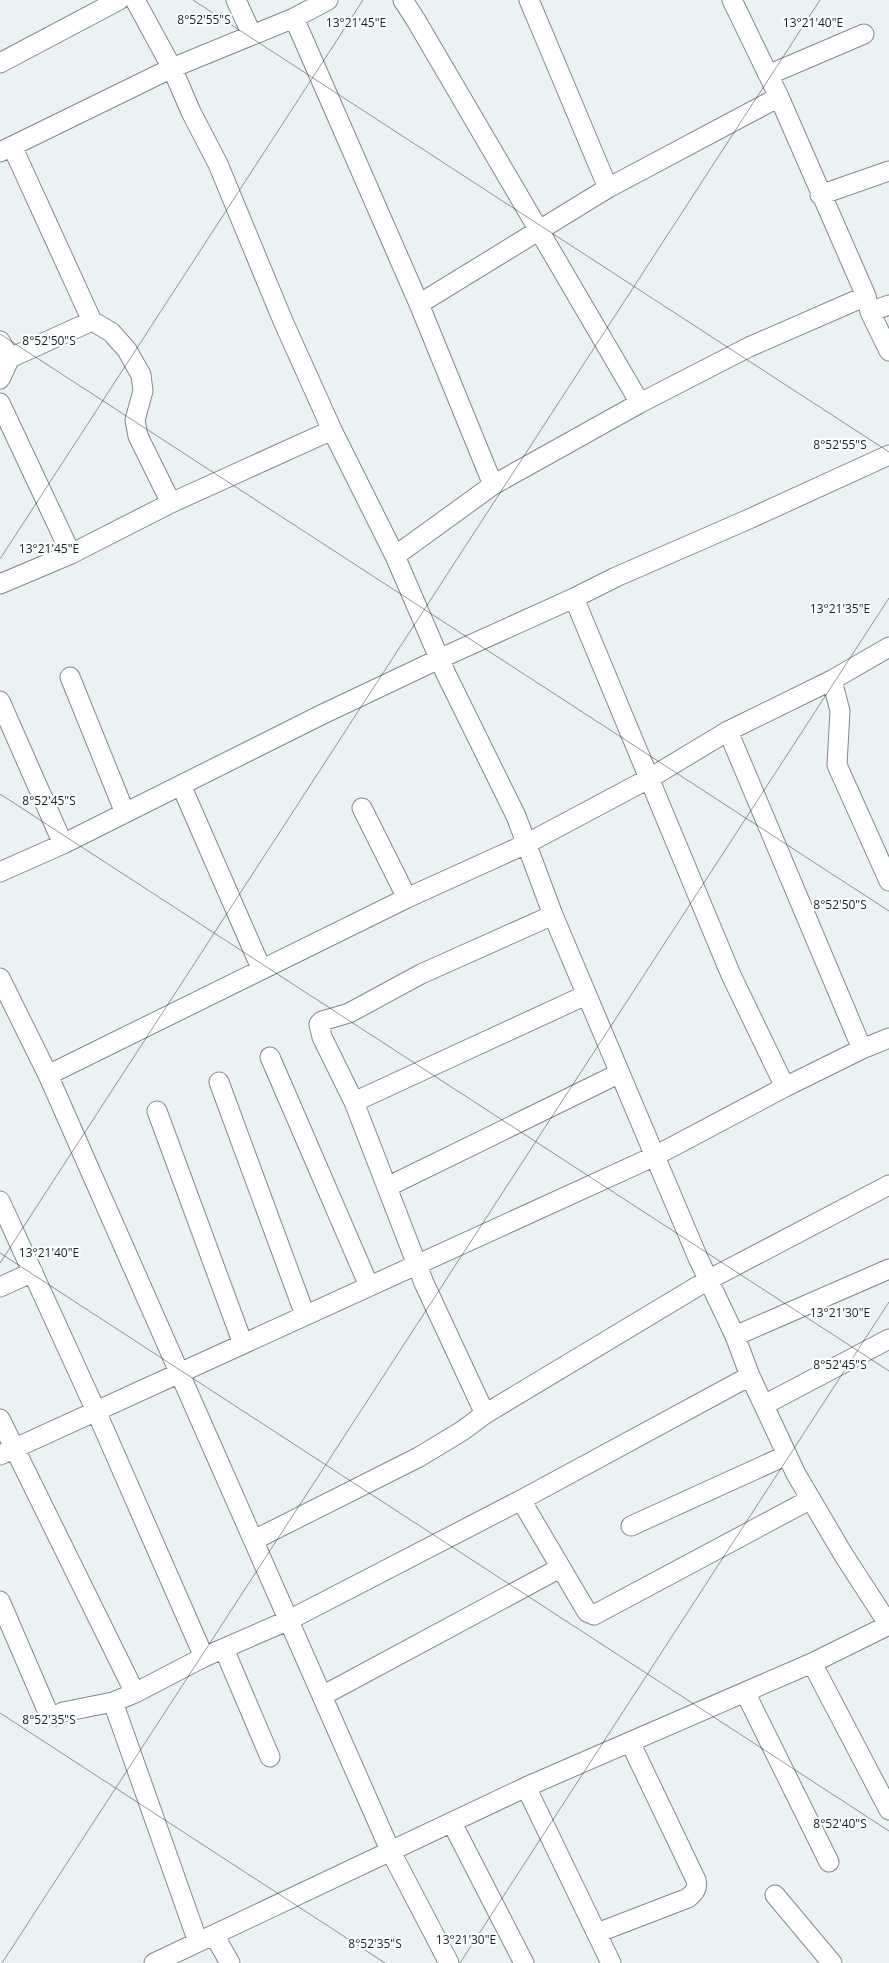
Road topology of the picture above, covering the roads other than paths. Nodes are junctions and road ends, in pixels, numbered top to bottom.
1 (119, 0) edge
2 (135, 0) edge
3 (236, 0) edge
4 (328, 0) edge
5 (403, 0) edge
6 (529, 0) edge
7 (732, 0) edge
8 (294, 18) junction
9 (864, 34) dead end
10 (252, 35) junction
11 (0, 63) edge
12 (172, 68) junction
13 (768, 75) junction
14 (779, 97) junction
15 (6, 149) edge
16 (889, 171) edge
17 (608, 188) junction
18 (820, 195) junction
19 (539, 231) junction
20 (419, 304) junction
21 (868, 304) junction
22 (889, 305) edge
23 (92, 321) junction
24 (0, 341) edge
25 (889, 351) edge
26 (10, 358) junction
27 (0, 380) edge
28 (0, 403) edge
29 (640, 403) junction
30 (332, 430) junction
31 (889, 455) edge
32 (493, 485) junction
33 (171, 503) junction
34 (71, 554) junction
35 (395, 556) junction
36 (2, 578) edge
37 (574, 598) junction
38 (889, 647) edge
39 (439, 660) junction
40 (70, 677) dead end
41 (832, 680) junction
42 (0, 701) edge
43 (728, 731) junction
44 (650, 778) junction
45 (180, 785) junction
46 (362, 808) dead end
47 (125, 813) junction
48 (63, 844) junction
49 (526, 844) junction
50 (0, 872) edge
51 (889, 881) edge
52 (406, 898) junction
53 (552, 916) junction
54 (261, 968) junction
55 (0, 978) edge
56 (586, 995) junction
57 (889, 1038) edge
58 (862, 1049) junction
59 (270, 1057) dead end
60 (620, 1073) junction
61 (48, 1075) junction
62 (219, 1082) dead end
63 (785, 1087) junction
64 (354, 1102) junction
65 (157, 1111) dead end
66 (655, 1156) junction
67 (889, 1185) edge
68 (387, 1187) junction
69 (0, 1201) edge
70 (418, 1265) junction
71 (889, 1269) edge
72 (33, 1272) junction
73 (708, 1280) junction
74 (369, 1286) junction
75 (0, 1287) edge
76 (305, 1315) junction
77 (735, 1336) junction
78 (889, 1339) edge
79 (243, 1344) junction
80 (179, 1373) junction
81 (750, 1376) junction
82 (764, 1405) junction
83 (96, 1411) junction
84 (485, 1414) junction
85 (0, 1418) edge
86 (7, 1451) edge
87 (787, 1454) junction
88 (810, 1499) junction
89 (521, 1500) junction
90 (631, 1526) dead end
91 (254, 1540) junction
92 (560, 1568) junction
93 (0, 1601) edge
94 (289, 1620) junction
95 (224, 1649) junction
96 (204, 1657) junction
97 (812, 1663) junction
98 (745, 1692) junction
99 (135, 1693) junction
100 (322, 1696) junction
101 (113, 1702) junction
102 (630, 1742) junction
103 (270, 1757) dead end
104 (526, 1786) junction
105 (889, 1810) edge
106 (452, 1823) junction
107 (390, 1850) junction
108 (829, 1862) dead end
109 (775, 1895) dead end
110 (596, 1933) junction
111 (206, 1938) junction
112 (155, 1963) edge
113 (230, 1963) edge
114 (449, 1963) edge
115 (524, 1963) edge
116 (611, 1963) edge
117 (832, 1963) edge

1 - 11 street
2 - 12 street
3 - 10 street
4 - 8 street
5 - 19 street
6 - 17 street
7 - 13 street
8 - 10 street
8 - 20 street
9 - 13 street
10 - 12 street
12 - 15 street
12 - 30 street
13 - 14 street
14 - 17 street
14 - 18 street
15 - 23 street
16 - 18 street
17 - 19 street
18 - 21 street
19 - 20 street
19 - 29 street
20 - 32 street
21 - 22 street
21 - 25 street
21 - 29 street
23 - 26 street
23 - 33 street
24 - 26 street
26 - 27 street
28 - 34 street
29 - 32 street
30 - 33 street
30 - 35 street
31 - 37 street
32 - 35 street
33 - 34 street
34 - 36 street
35 - 39 street
37 - 39 street
37 - 44 street
38 - 41 street
39 - 45 street
39 - 49 street
40 - 47 street
41 - 43 street
41 - 51 street
42 - 48 street
43 - 44 street
43 - 58 street
44 - 49 street
44 - 63 street
45 - 47 street
45 - 54 street
46 - 52 street
47 - 48 street
48 - 50 street
49 - 52 street
49 - 53 street
52 - 54 street
53 - 56 street
53 - 64 street
54 - 61 street
55 - 61 street
56 - 60 street
56 - 64 street
57 - 58 street
58 - 63 street
59 - 74 street
60 - 66 street
60 - 68 street
61 - 80 street
62 - 76 street
63 - 66 street
64 - 68 street
65 - 79 street
66 - 70 street
66 - 73 street
67 - 73 street
68 - 70 street
69 - 72 street
70 - 74 street
70 - 84 street
71 - 77 street
72 - 75 street
72 - 83 street
73 - 77 street
73 - 84 street
74 - 76 street
76 - 79 street
77 - 81 street
78 - 82 street
79 - 80 street
80 - 83 street
80 - 91 street
81 - 82 street
81 - 89 street
82 - 87 street
83 - 86 street
83 - 96 street
84 - 91 street
85 - 86 street
86 - 99 street
87 - 88 street
87 - 90 street
88 - 92 street
88 - 97 street
89 - 92 street
89 - 94 street
91 - 94 street
92 - 100 street
93 - 101 street
94 - 95 street
94 - 100 street
95 - 96 street
95 - 103 street
96 - 99 street
97 - 98 street
97 - 105 street
98 - 102 street
98 - 108 street
99 - 101 street
100 - 107 street
101 - 111 street
102 - 104 street
102 - 110 street
104 - 106 street
104 - 110 street
106 - 107 street
106 - 115 street
107 - 111 street
107 - 114 street
109 - 117 street
110 - 116 street
111 - 112 street
111 - 113 street

